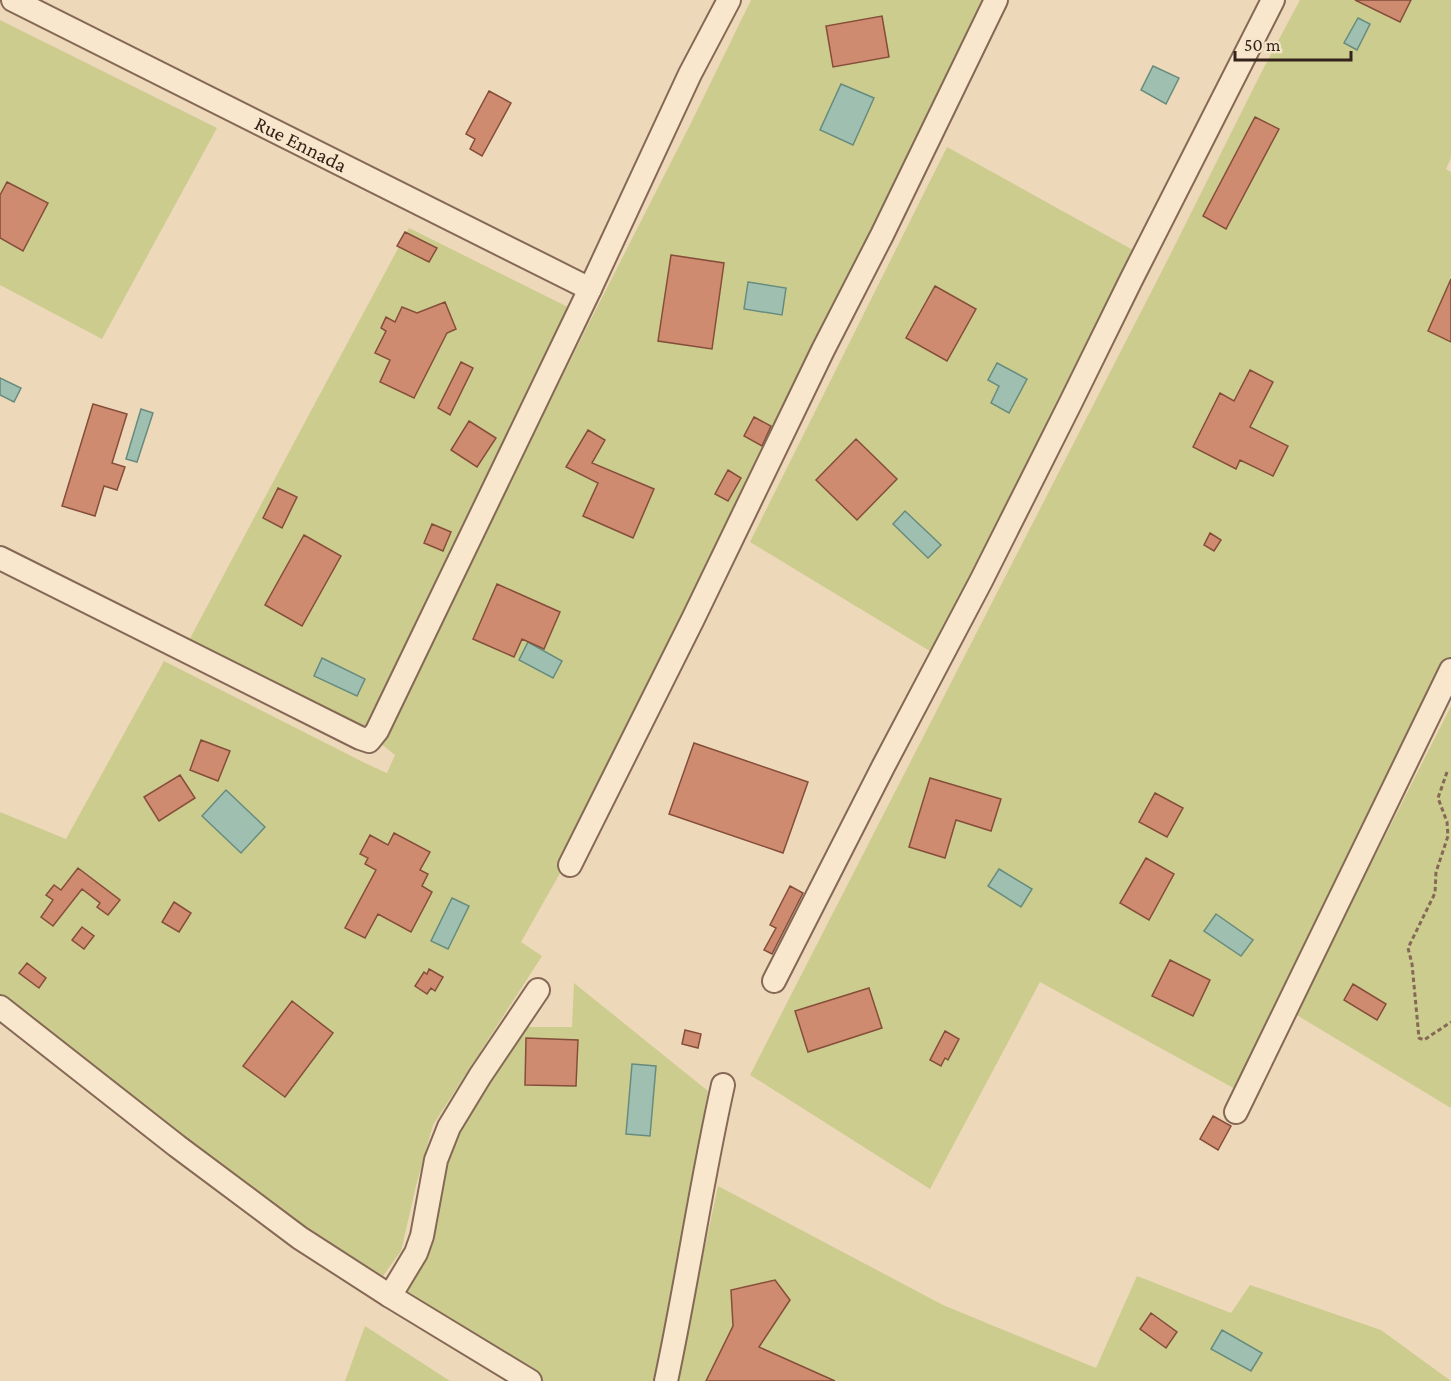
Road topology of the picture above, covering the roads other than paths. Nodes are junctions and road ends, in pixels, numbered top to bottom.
1 (13, 0) edge
2 (729, 0) edge
3 (996, 0) edge
4 (1274, 0) edge
5 (590, 289) junction
6 (0, 558) edge
7 (1451, 670) edge
8 (570, 865) dead end
9 (774, 981) dead end
10 (538, 990) dead end
11 (0, 1006) edge
12 (723, 1085) dead end
13 (1236, 1112) dead end
14 (390, 1296) junction
15 (530, 1381) edge
16 (666, 1381) edge

1 - 5 street, Rue Ennada
2 - 5 street
3 - 8 street
4 - 9 street
5 - 6 street
7 - 13 street
10 - 14 street
11 - 14 street
12 - 16 street
14 - 15 street

